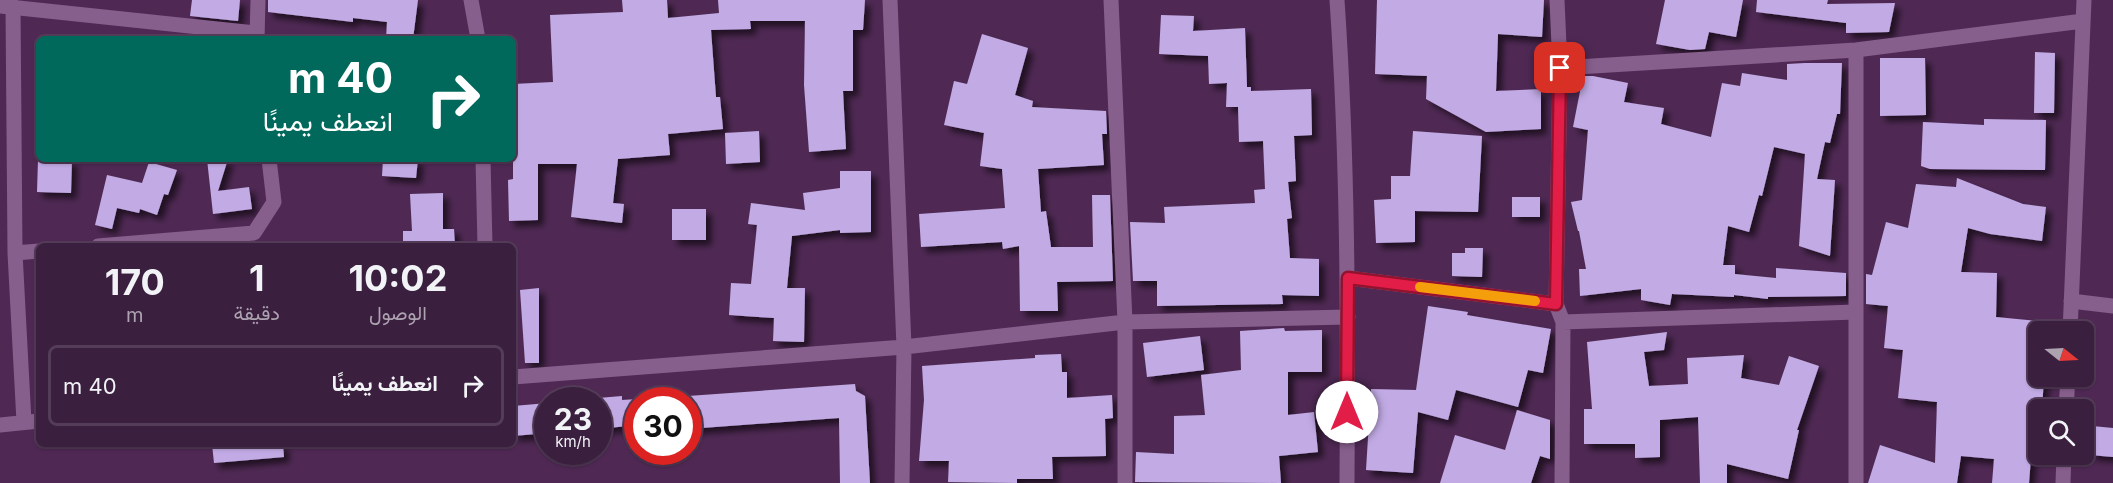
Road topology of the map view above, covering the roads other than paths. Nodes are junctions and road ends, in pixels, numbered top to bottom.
1 (258, 0) edge
2 (471, 0) edge
3 (890, 0) edge
4 (1111, 0) edge
5 (1337, 0) edge
6 (1557, 0) edge
7 (2084, 0) edge
8 (6, 6) edge
9 (2083, 21) junction
10 (256, 36) edge
11 (477, 36) edge
12 (1856, 50) junction
13 (1560, 68) junction
14 (269, 162) edge
15 (483, 162) edge
16 (134, 243) edge
17 (485, 243) edge
18 (36, 251) edge
19 (15, 253) junction
20 (1348, 278) junction
21 (2071, 301) junction
22 (1556, 304) junction
23 (2113, 306) edge
24 (1855, 312) junction
25 (1348, 317) junction
26 (2070, 321) edge
27 (1125, 322) junction
28 (1563, 322) junction
29 (904, 346) junction
30 (516, 377) edge
31 (31, 422) edge
32 (0, 425) edge
33 (2064, 465) edge
34 (902, 483) edge
35 (1125, 483) edge
36 (1347, 483) edge
37 (1562, 483) edge
38 (1856, 483) edge
39 (2063, 483) edge

1 - 10 street
2 - 11 street
3 - 29 street
4 - 27 street
5 - 20 street
6 - 13 street
7 - 9 street
8 - 10 street
8 - 19 street
9 - 12 street
9 - 21 street
12 - 13 street
12 - 24 street
13 - 22 street
14 - 16 street
15 - 17 street
18 - 19 street
19 - 31 street
20 - 22 street
20 - 25 street
21 - 23 street
21 - 26 street
22 - 28 street
24 - 28 street
24 - 38 street
25 - 27 street
25 - 36 street
27 - 29 street
27 - 35 street
28 - 37 street
29 - 30 street
29 - 34 street
31 - 32 street
33 - 39 street

